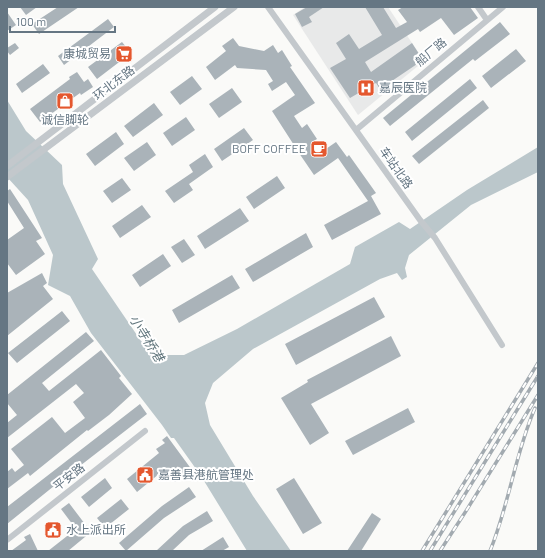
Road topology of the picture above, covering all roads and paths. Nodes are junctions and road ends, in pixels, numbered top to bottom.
1 (215, 7) edge
2 (234, 7) edge
3 (268, 7) edge
4 (478, 7) edge
5 (502, 7) edge
6 (487, 20) junction
7 (356, 130) junction
8 (7, 166) edge
9 (7, 177) edge
10 (502, 345) dead end
11 (145, 431) dead end
12 (7, 540) edge

1 - 8 street, 环北东路
2 - 9 street, 环北东路
3 - 7 street, 车站北路
4 - 6 street
5 - 6 street, 船厂路
6 - 7 street, 船厂路
7 - 10 street, 车站北路
11 - 12 street, 平安路

